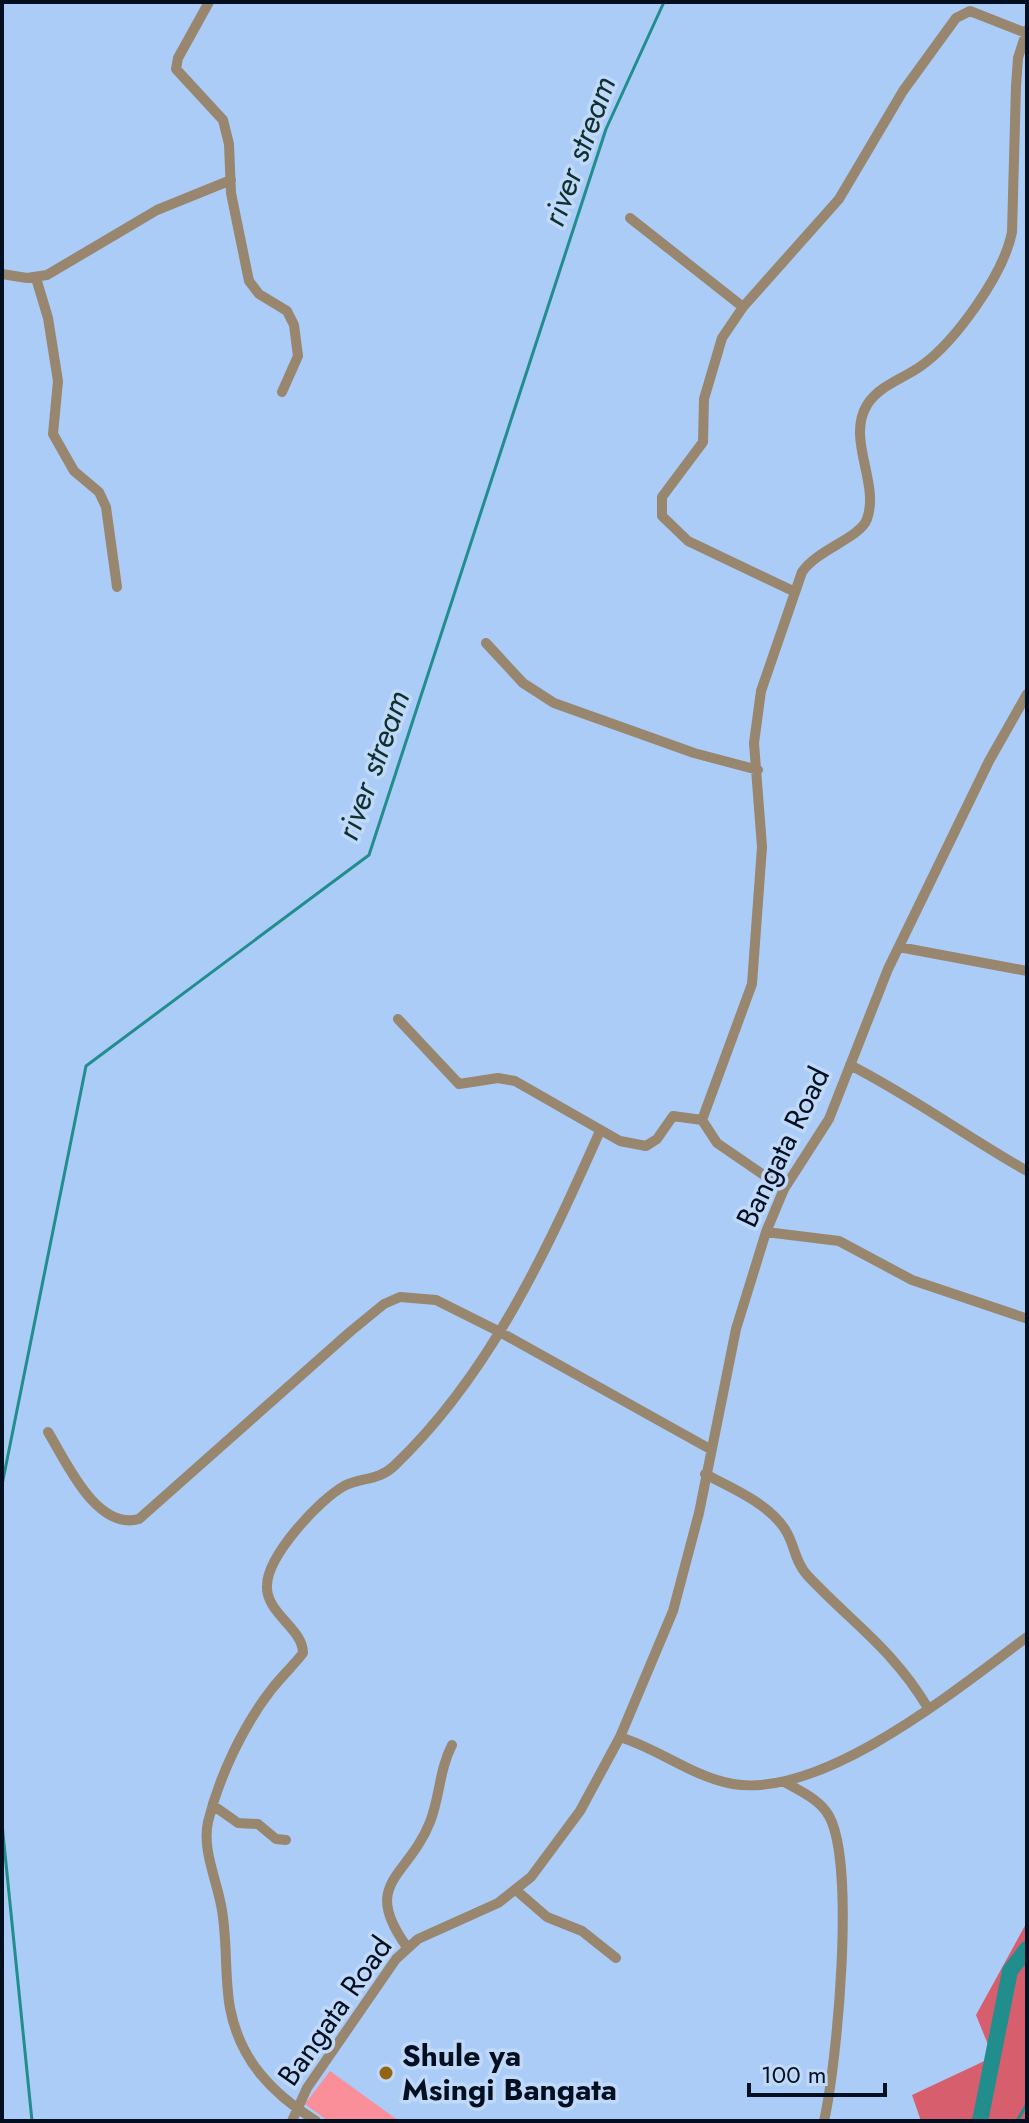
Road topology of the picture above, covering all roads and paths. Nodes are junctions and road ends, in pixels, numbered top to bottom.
1 (209, 2) edge
2 (966, 7) edge
3 (1026, 31) edge
4 (231, 180) junction
5 (630, 218) dead end
6 (2, 274) edge
7 (36, 278) junction
8 (743, 307) junction
9 (282, 392) dead end
10 (117, 587) dead end
11 (793, 591) junction
12 (486, 643) dead end
13 (1027, 694) edge
14 (758, 770) junction
15 (899, 947) junction
16 (1027, 971) edge
17 (398, 1019) dead end
18 (850, 1065) junction
19 (702, 1120) junction
20 (600, 1131) junction
21 (1027, 1171) edge
22 (784, 1189) junction
23 (766, 1232) junction
24 (1025, 1318) dead end
25 (498, 1331) junction
26 (48, 1432) dead end
27 (710, 1449) junction
28 (705, 1474) junction
29 (1027, 1637) edge
30 (928, 1708) junction
31 (620, 1737) junction
32 (452, 1745) dead end
33 (786, 1783) junction
34 (214, 1806) junction
35 (286, 1840) dead end
36 (517, 1891) junction
37 (407, 1947) junction
38 (616, 1958) dead end
39 (296, 2108) junction
40 (292, 2121) edge
41 (316, 2121) edge
42 (824, 2121) edge

1 - 4 street
2 - 3 street
2 - 8 street
3 - 11 street
4 - 7 street
4 - 9 street
5 - 8 street
6 - 7 street
7 - 10 street
8 - 11 street
11 - 14 street
12 - 14 street
13 - 15 street, Bangata Road
14 - 19 street
15 - 16 street
15 - 18 street, Bangata Road
17 - 20 street
18 - 21 street
18 - 22 street, Bangata Road
19 - 20 street
19 - 22 street
20 - 25 street
22 - 23 street, Bangata Road
23 - 24 street
23 - 27 street, Bangata Road
25 - 26 street
25 - 27 street
25 - 34 street
27 - 28 street, Bangata Road
28 - 30 street
28 - 31 street, Bangata Road
29 - 30 street
30 - 33 street
31 - 33 street
31 - 36 street, Bangata Road
32 - 37 street
33 - 42 street
34 - 35 street
34 - 39 street
36 - 37 street, Bangata Road
36 - 38 street
37 - 39 street, Bangata Road
39 - 40 street, Bangata Road
39 - 41 street

